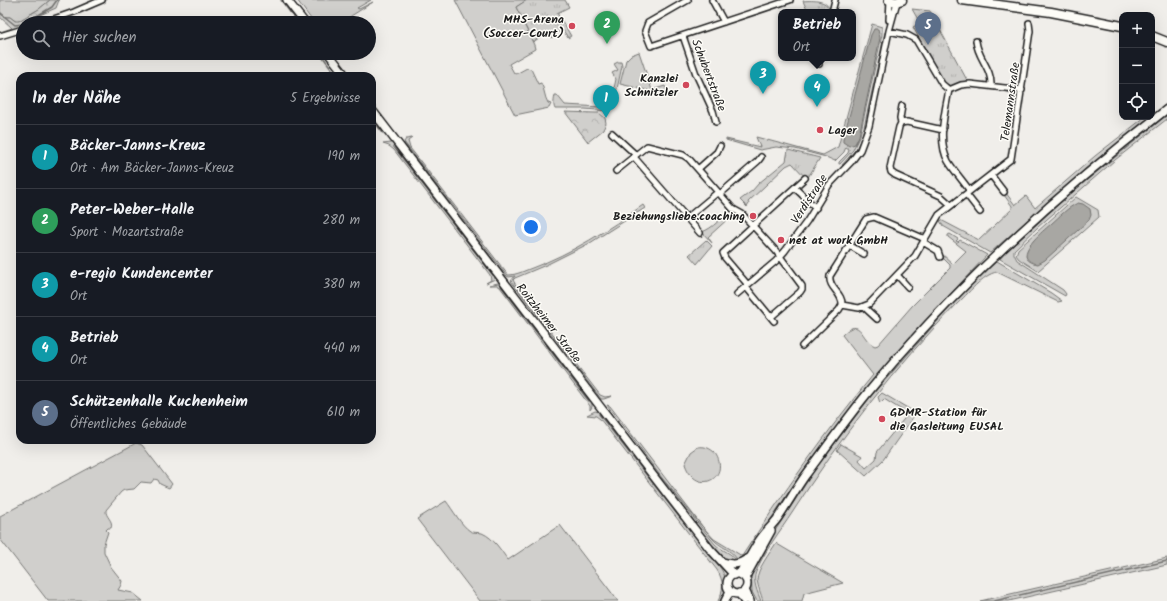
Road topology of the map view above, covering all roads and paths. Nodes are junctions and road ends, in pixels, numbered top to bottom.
1 (102, 0) edge
2 (288, 0) edge
3 (688, 0) edge
4 (712, 0) edge
5 (790, 0) edge
6 (962, 0) edge
7 (895, 1) edge
8 (62, 16) edge
9 (300, 16) edge
10 (724, 22) junction
11 (1029, 23) dead end
12 (1119, 25) edge
13 (16, 31) edge
14 (889, 31) junction
15 (0, 36) edge
16 (683, 36) junction
17 (1155, 37) edge
18 (976, 40) dead end
19 (1167, 42) edge
20 (333, 60) edge
21 (343, 72) edge
22 (991, 86) junction
23 (947, 89) junction
24 (1022, 90) junction
25 (902, 106) dead end
26 (1167, 109) edge
27 (376, 115) edge
28 (716, 122) dead end
29 (902, 123) junction
30 (943, 130) junction
31 (612, 133) dead end
32 (720, 146) dead end
33 (635, 156) junction
34 (761, 157) dead end
35 (698, 169) junction
36 (616, 171) dead end
37 (991, 175) junction
38 (805, 178) dead end
39 (795, 188) junction
40 (968, 192) junction
41 (1004, 192) dead end
42 (719, 193) junction
43 (951, 205) junction
44 (816, 208) junction
45 (980, 212) dead end
46 (687, 218) junction
47 (753, 227) junction
48 (700, 233) dead end
49 (924, 241) junction
50 (849, 245) junction
51 (864, 254) dead end
52 (780, 256) junction
53 (940, 257) dead end
54 (896, 275) junction
55 (747, 286) junction
56 (908, 287) dead end
57 (737, 294) dead end
58 (842, 305) junction
59 (864, 307) junction
60 (877, 319) dead end
61 (802, 346) dead end
62 (777, 519) junction
63 (710, 548) junction
64 (751, 555) junction
65 (723, 562) junction
66 (737, 576) junction
67 (737, 592) junction
68 (724, 601) edge
69 (731, 601) edge
70 (744, 601) edge
71 (750, 601) edge

1 - 8 street
2 - 9 main road
3 - 16 street
4 - 10 street
5 - 10 street
6 - 12 main road
7 - 14 street, Verdistraße
10 - 16 street
11 - 24 street, Telemannstraße
13 - 15 street
14 - 23 street
14 - 44 street, Verdistraße
16 - 28 street, Schubertstraße
17 - 19 main road
18 - 22 street
20 - 21 main road
22 - 23 street
22 - 24 street
23 - 30 street
24 - 37 street, Telemannstraße
25 - 29 street
26 - 62 main road
27 - 63 main road, Roitzheimer Straße
29 - 30 street
29 - 43 street
30 - 40 street
31 - 33 street
32 - 35 street
33 - 35 street
33 - 36 street
33 - 46 street
34 - 42 street
35 - 42 street
37 - 40 street, Telemannstraße
37 - 41 street
38 - 39 street
39 - 44 street
39 - 47 street
40 - 43 street, Telemannstraße
40 - 45 street
42 - 46 street
42 - 47 street
43 - 49 street, Telemannstraße
44 - 52 street, Verdistraße
46 - 48 street
47 - 52 street
47 - 55 street
49 - 50 street
49 - 53 street
49 - 54 street, Telemannstraße
50 - 51 street
50 - 58 street
52 - 55 street, Verdistraße
52 - 55 street
54 - 56 street
54 - 59 street, Telemannstraße
55 - 57 street, Verdistraße
58 - 59 street
58 - 61 street
59 - 60 street
62 - 64 main road
62 - 66 main road
63 - 65 main road, Roitzheimer Straße
63 - 66 main road, Roitzheimer Straße
64 - 65 main road
64 - 66 main road
65 - 66 main road, Roitzheimer Straße
66 - 67 main road
66 - 67 main road
67 - 68 main road
67 - 69 main road
67 - 70 main road
67 - 71 main road

